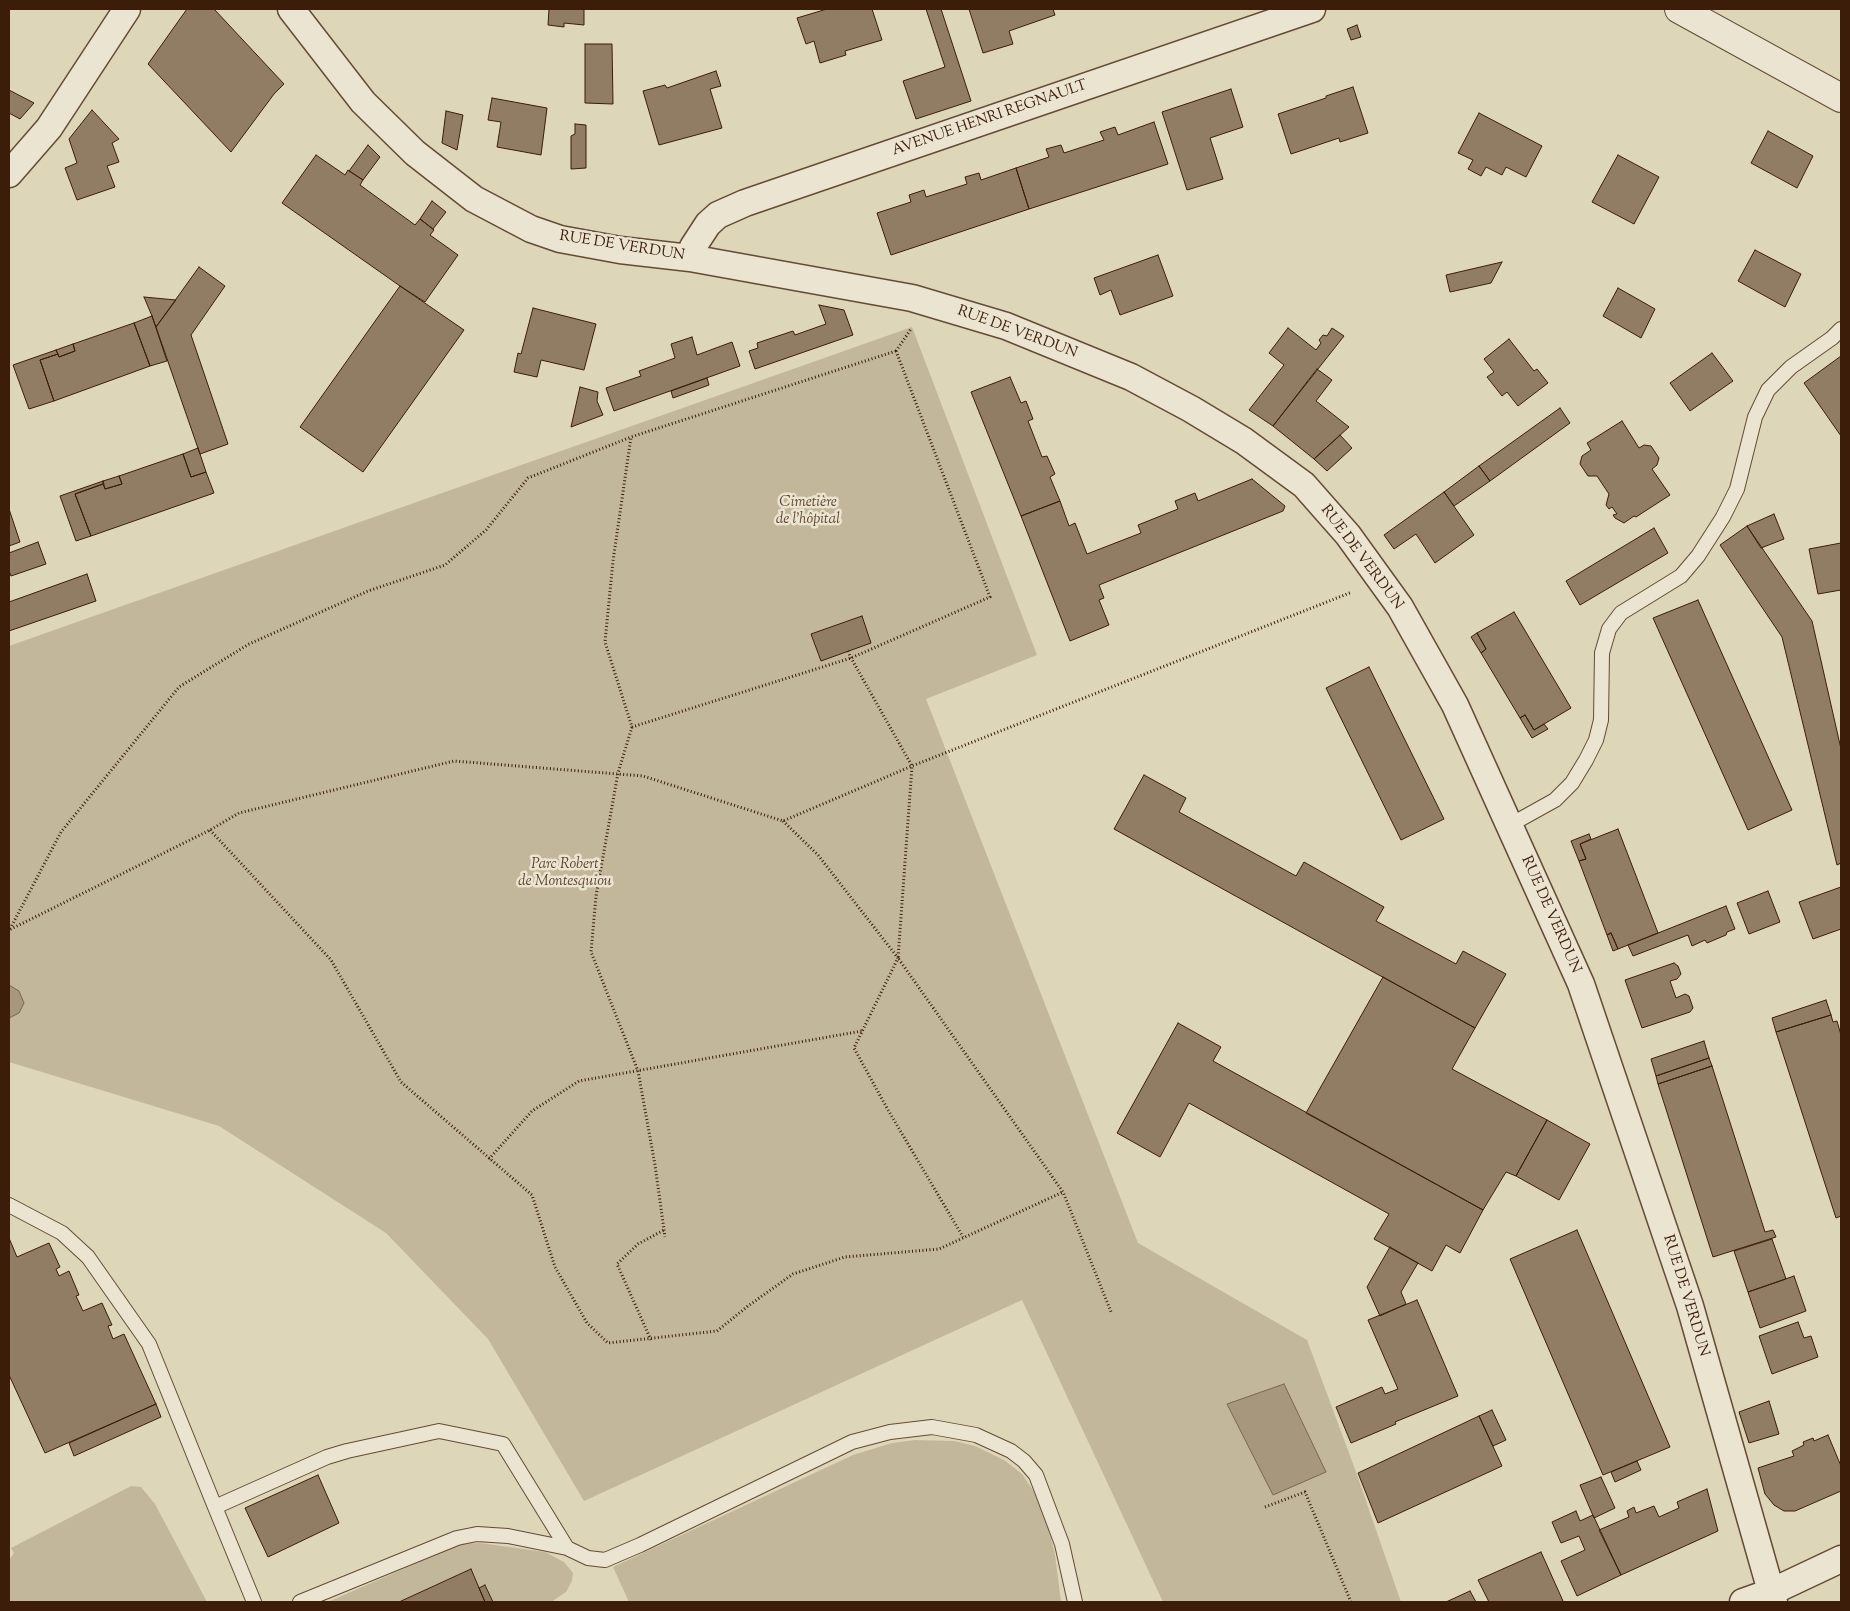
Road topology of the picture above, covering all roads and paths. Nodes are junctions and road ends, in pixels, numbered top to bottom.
1 (127, 9) edge
2 (290, 9) edge
3 (1312, 9) edge
4 (1680, 9) edge
5 (1841, 98) edge
6 (9, 174) edge
7 (690, 258) junction
8 (1841, 329) edge
9 (631, 437) junction
10 (1381, 581) junction
11 (848, 651) dead end
12 (850, 658) junction
13 (632, 727) junction
14 (912, 766) junction
15 (618, 773) junction
16 (783, 821) junction
17 (1510, 825) junction
18 (210, 830) junction
19 (9, 930) edge
20 (898, 958) junction
21 (862, 1031) junction
22 (638, 1070) junction
23 (489, 1159) junction
24 (1063, 1192) junction
25 (9, 1204) edge
26 (664, 1230) junction
27 (665, 1237) dead end
28 (964, 1237) junction
29 (1111, 1312) dead end
30 (651, 1340) junction
31 (215, 1507) junction
32 (1265, 1507) dead end
33 (567, 1548) junction
34 (1841, 1559) edge
35 (1772, 1597) edge
36 (254, 1602) edge
37 (300, 1602) edge
38 (1075, 1602) edge
39 (1351, 1602) edge
40 (1743, 1602) edge

1 - 6 street
2 - 7 street, RUE DE VERDUN
3 - 7 street, AVENUE HENRI REGNAULT
4 - 5 street
7 - 10 street, RUE DE VERDUN
8 - 17 lane
9 - 12 path
9 - 13 path
9 - 19 path
10 - 14 path
10 - 17 street, RUE DE VERDUN
11 - 12 path
12 - 13 path
12 - 14 path
13 - 15 path
14 - 16 path
14 - 20 path
15 - 16 path
15 - 18 path
15 - 22 path
16 - 20 path
17 - 35 street, RUE DE VERDUN
18 - 19 path
18 - 23 path
20 - 21 path
20 - 24 path
21 - 22 path
21 - 28 path
22 - 23 path
22 - 26 path
23 - 30 path
24 - 28 path
24 - 29 path
25 - 31 lane
26 - 27 path
26 - 30 path
28 - 30 path
31 - 33 lane
31 - 36 lane
32 - 39 path
33 - 37 lane
33 - 38 lane
34 - 35 street
35 - 40 street

